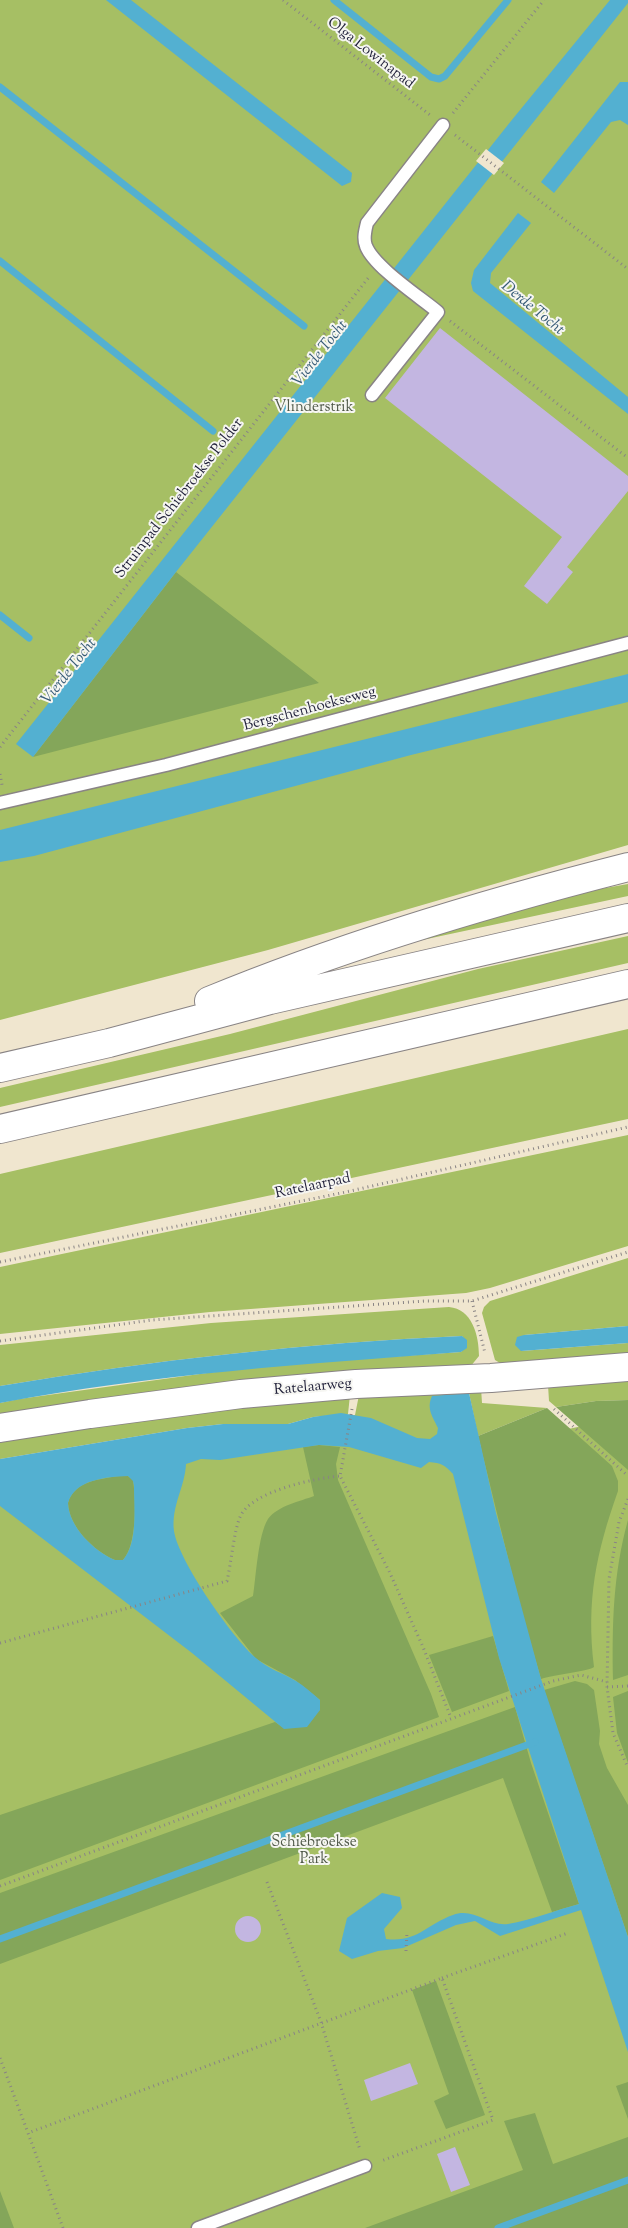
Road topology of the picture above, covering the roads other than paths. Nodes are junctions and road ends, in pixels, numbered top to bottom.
1 (443, 125) road end
2 (372, 396) dead end
3 (628, 643) edge
4 (0, 803) edge
5 (628, 867) edge
6 (628, 918) edge
7 (628, 984) edge
8 (109, 1043) junction
9 (0, 1068) edge
10 (0, 1129) edge
11 (628, 1367) edge
12 (0, 1428) edge
13 (364, 2166) road end
14 (198, 2228) edge

1 - 2 lane
3 - 4 lane, Bergschenhoekseweg
5 - 8 main road
6 - 8 main road
7 - 10 main road
8 - 9 main road
11 - 12 main road, Ratelaarweg
13 - 14 lane

